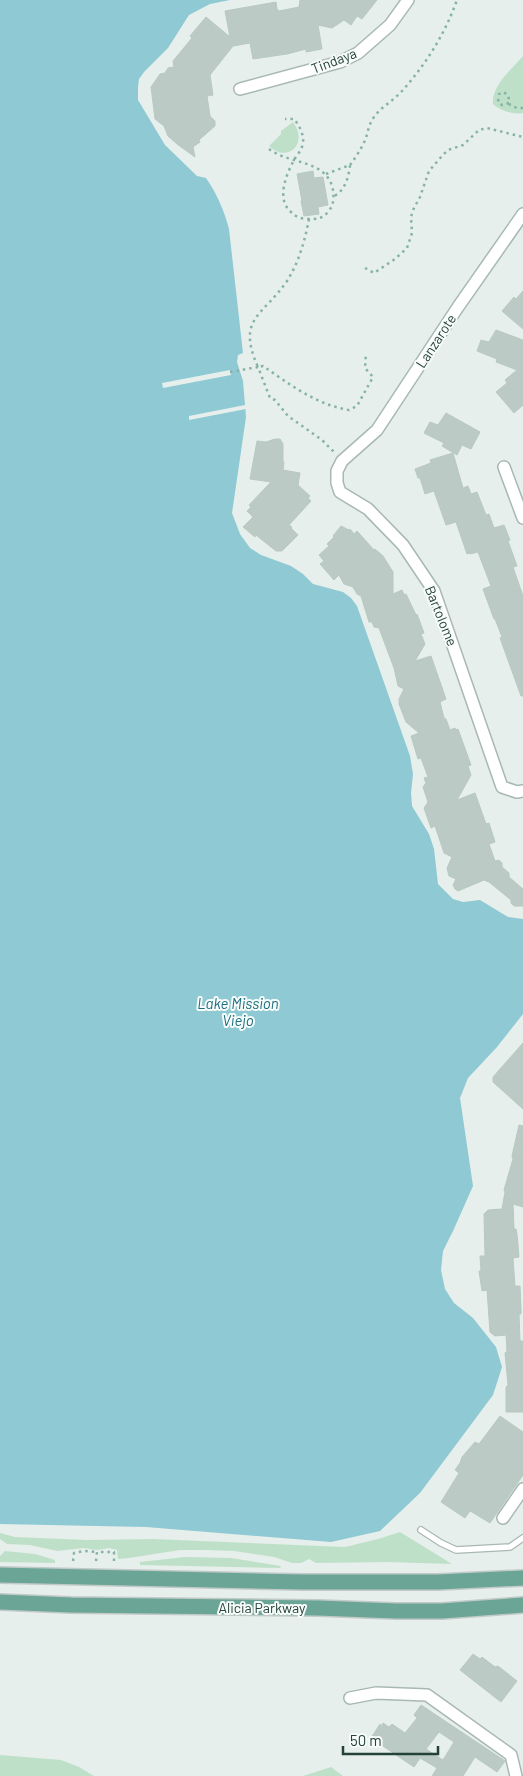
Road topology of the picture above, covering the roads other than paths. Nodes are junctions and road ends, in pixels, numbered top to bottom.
1 (408, 0) edge
2 (240, 89) dead end
3 (523, 214) edge
4 (342, 461) joint
5 (504, 466) dead end
6 (523, 518) edge
7 (520, 791) edge
8 (523, 1489) edge
9 (503, 1518) dead end
10 (421, 1530) dead end
11 (523, 1538) edge
12 (0, 1575) edge
13 (523, 1578) edge
14 (0, 1602) edge
15 (523, 1605) edge
16 (350, 1698) dead end
17 (516, 1776) edge

1 - 2 street, Tindaya
3 - 4 street, Lanzarote
4 - 7 street, Bartolome
5 - 6 street
8 - 9 street
10 - 11 lane
12 - 13 main road, Alicia Parkway
14 - 15 main road, Alicia Parkway
16 - 17 street

